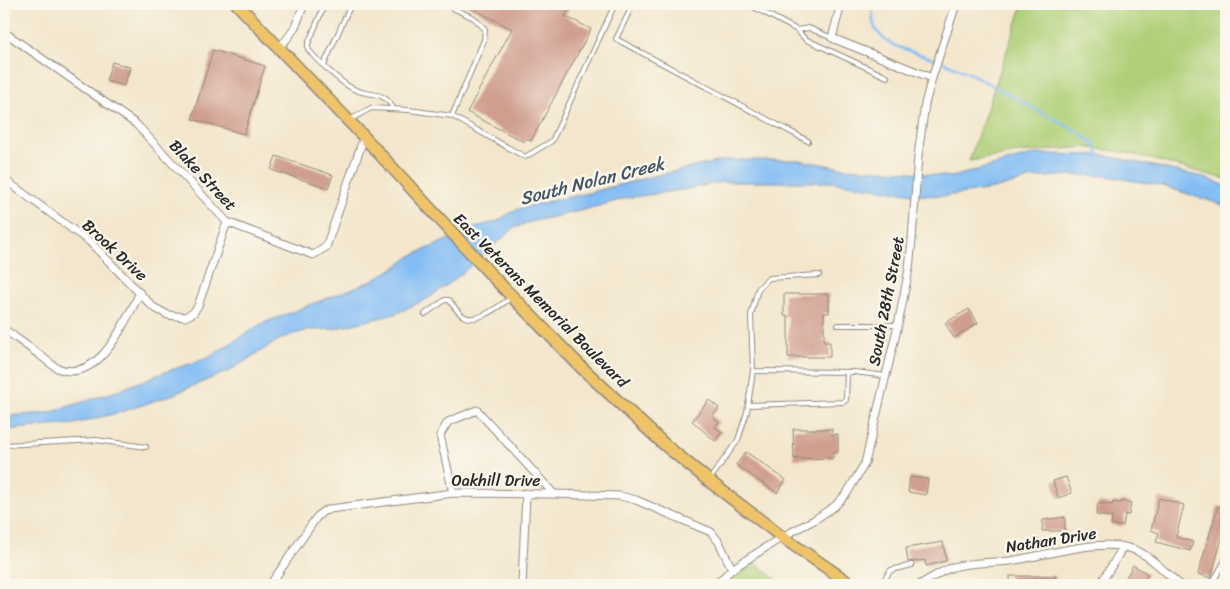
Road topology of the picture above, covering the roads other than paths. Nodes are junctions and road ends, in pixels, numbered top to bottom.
1 (237, 4) edge
2 (304, 4) edge
3 (326, 4) edge
4 (350, 4) edge
5 (444, 4) edge
6 (615, 4) edge
7 (633, 4) edge
8 (748, 4) edge
9 (840, 4) edge
10 (956, 4) edge
11 (797, 30) junction
12 (4, 32) edge
13 (832, 38) junction
14 (278, 48) junction
15 (324, 65) junction
16 (886, 77) dead end
17 (932, 78) junction
18 (392, 108) junction
19 (452, 116) junction
20 (348, 121) junction
21 (364, 137) junction
22 (808, 141) dead end
23 (4, 179) edge
24 (227, 222) junction
25 (819, 275) dead end
26 (140, 293) junction
27 (512, 296) junction
28 (425, 314) dead end
29 (838, 325) dead end
30 (898, 325) junction
31 (4, 329) edge
32 (753, 370) junction
33 (847, 372) junction
34 (886, 376) junction
35 (748, 405) junction
36 (4, 445) edge
37 (146, 447) dead end
38 (708, 481) junction
39 (453, 493) junction
40 (526, 493) junction
41 (554, 494) junction
42 (782, 537) junction
43 (1123, 547) junction
44 (1226, 558) edge
45 (912, 565) dead end
46 (732, 569) junction
47 (270, 585) edge
48 (522, 585) edge
49 (715, 585) edge
50 (852, 585) edge
51 (880, 585) edge
52 (919, 585) edge
53 (1100, 585) edge
54 (1180, 585) edge
55 (1210, 585) edge

1 - 14 main road, East Veterans Memorial Boulevard
2 - 14 street
3 - 15 lane
4 - 15 lane
5 - 19 lane
6 - 19 lane
7 - 22 lane
8 - 11 lane
9 - 13 street
10 - 17 street, South 28th Street
11 - 13 lane
11 - 16 lane
12 - 24 street, Blake Street
13 - 17 street
14 - 20 main road, East Veterans Memorial Boulevard
15 - 18 lane
17 - 30 street, South 28th Street
18 - 19 lane
18 - 20 lane
20 - 21 main road, East Veterans Memorial Boulevard
21 - 24 street, Blake Street
21 - 27 main road, East Veterans Memorial Boulevard
23 - 26 street, Brook Drive
24 - 26 street, Brook Drive
25 - 32 lane
26 - 31 street
27 - 28 lane
27 - 38 main road, East Veterans Memorial Boulevard
29 - 30 lane
30 - 34 street, South 28th Street
32 - 33 lane
32 - 35 lane
33 - 34 lane
33 - 35 lane
34 - 42 street, South 28th Street
35 - 38 lane
36 - 37 lane
38 - 42 main road, East Veterans Memorial Boulevard
39 - 40 street, Oakhill Drive
39 - 41 street
39 - 47 street, Oakhill Drive
40 - 41 street, Oakhill Drive
40 - 48 street
41 - 46 street, Oakhill Drive
42 - 46 street, South 28th Street
42 - 50 main road, East Veterans Memorial Boulevard
43 - 52 street, Nathan Drive
43 - 53 street
43 - 54 street, Nathan Drive
44 - 55 lane
45 - 51 lane
46 - 49 street, South 28th Street

